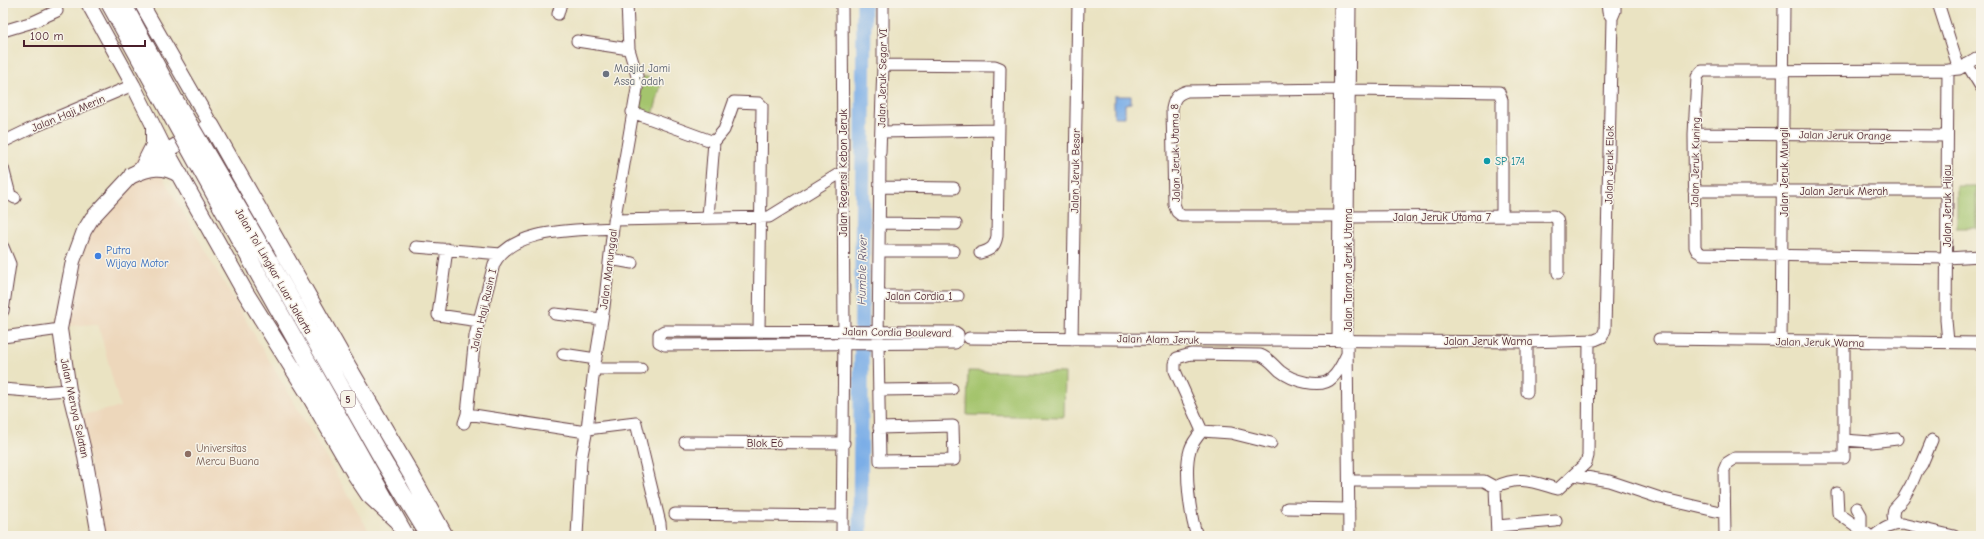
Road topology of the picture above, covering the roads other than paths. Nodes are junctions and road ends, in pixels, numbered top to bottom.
1 (88, 3) edge
2 (109, 3) edge
3 (123, 3) edge
4 (142, 3) edge
5 (561, 3) edge
6 (627, 3) edge
7 (842, 3) edge
8 (883, 3) edge
9 (1078, 3) edge
10 (1340, 3) edge
11 (1350, 3) edge
12 (1608, 3) edge
13 (1615, 3) edge
14 (1784, 3) edge
15 (1938, 3) edge
16 (57, 11) dead end
17 (558, 14) dead end
18 (1612, 18) junction
19 (3, 31) edge
20 (577, 41) dead end
21 (629, 49) junction
22 (1981, 56) edge
23 (883, 65) junction
24 (1963, 66) junction
25 (1784, 70) junction
26 (1948, 70) junction
27 (133, 85) junction
28 (1981, 87) edge
29 (1344, 89) junction
30 (632, 112) junction
31 (207, 119) junction
32 (154, 126) junction
33 (999, 130) junction
34 (881, 132) junction
35 (1694, 134) junction
36 (1784, 135) junction
37 (1948, 136) junction
38 (3, 142) edge
39 (714, 142) junction
40 (166, 151) junction
41 (3, 168) edge
42 (137, 171) junction
43 (842, 172) junction
44 (180, 175) junction
45 (880, 187) junction
46 (954, 188) dead end
47 (1783, 190) junction
48 (1694, 191) junction
49 (1947, 191) junction
50 (15, 198) dead end
51 (1343, 216) junction
52 (1502, 216) junction
53 (708, 217) junction
54 (760, 218) junction
55 (879, 223) junction
56 (613, 224) junction
57 (956, 224) dead end
58 (3, 247) edge
59 (416, 247) dead end
60 (447, 249) junction
61 (879, 251) junction
62 (954, 252) dead end
63 (980, 253) dead end
64 (501, 254) junction
65 (1783, 256) junction
66 (1981, 256) edge
67 (1947, 258) junction
68 (610, 259) junction
69 (632, 263) dead end
70 (7, 266) edge
71 (1558, 273) dead end
72 (879, 296) junction
73 (958, 296) dead end
74 (3, 311) edge
75 (1606, 311) joint
76 (555, 314) dead end
77 (602, 319) junction
78 (479, 320) junction
79 (60, 329) junction
80 (759, 331) junction
81 (848, 331) junction
82 (3, 337) edge
83 (876, 337) junction
84 (969, 338) dead end
85 (1072, 339) junction
86 (1659, 339) dead end
87 (1589, 340) junction
88 (1342, 341) junction
89 (1781, 341) junction
90 (1527, 342) junction
91 (1844, 342) junction
92 (1948, 342) junction
93 (847, 343) junction
94 (1981, 343) edge
95 (1348, 353) junction
96 (563, 354) dead end
97 (595, 364) junction
98 (641, 368) dead end
99 (3, 389) edge
100 (952, 389) dead end
101 (69, 390) junction
102 (879, 390) junction
103 (1527, 392) dead end
104 (879, 428) junction
105 (587, 430) junction
106 (1202, 431) junction
107 (1897, 439) dead end
108 (1844, 440) junction
109 (1932, 440) dead end
110 (685, 442) dead end
111 (844, 443) junction
112 (1271, 443) dead end
113 (1574, 475) junction
114 (1349, 481) junction
115 (1495, 487) junction
116 (1837, 493) dead end
117 (1287, 508) dead end
118 (1857, 508) dead end
119 (1349, 509) junction
120 (1724, 513) junction
121 (675, 514) dead end
122 (842, 516) junction
123 (396, 520) junction
124 (1556, 521) dead end
125 (1894, 524) junction
126 (1497, 531) edge
127 (1866, 533) edge
128 (99, 536) edge
129 (406, 536) edge
130 (429, 536) edge
131 (444, 536) edge
132 (577, 536) edge
133 (661, 536) edge
134 (842, 536) edge
135 (1197, 536) edge
136 (1349, 536) edge
137 (1725, 536) edge
138 (1874, 536) edge
139 (1954, 536) edge

1 - 27 main road
2 - 123 highway, Jalan Tol Lingkar Luar Jakarta / 5, bridge
3 - 130 highway, Jalan Tol Lingkar Luar Jakarta / 5, bridge
4 - 31 main road
5 - 17 street
6 - 21 street, Jalan Manunggal
7 - 43 street, Jalan Regensi Kebon Jeruk
8 - 23 street, Jalan Jeruk Segar VI
9 - 85 street, Jalan Jeruk Besar
10 - 29 street, Jalan Taman Jeruk Utama
11 - 29 street, Jalan Taman Jeruk Utama
12 - 18 street, Jalan Jeruk Elok
13 - 18 street, Jalan Jeruk Elok
14 - 25 street, Jalan Jeruk Mungil
15 - 24 street
16 - 19 street
18 - 75 street, Jalan Jeruk Elok
20 - 21 street
21 - 30 street, Jalan Manunggal
22 - 24 street, Jalan Jeruk Kuning
23 - 33 street
23 - 34 street, Jalan Jeruk Segar VI
24 - 26 street, Jalan Jeruk Kuning
24 - 28 street
25 - 26 street, Jalan Jeruk Kuning
25 - 35 street, Jalan Jeruk Kuning
25 - 36 street, Jalan Jeruk Mungil
26 - 37 street, Jalan Jeruk Hijau
27 - 32 main road
27 - 38 street, Jalan Haji Merin
29 - 51 street, Jalan Taman Jeruk Utama
29 - 51 street, Jalan Jeruk Utama 8
29 - 52 street, Jalan Jeruk Utama 7
30 - 39 street
30 - 56 street, Jalan Manunggal
31 - 32 main road
31 - 40 main road, Jalan Meruya Selatan
31 - 131 highway
32 - 40 main road
32 - 42 main road
33 - 34 street
33 - 63 street
34 - 45 street, Jalan Jeruk Segar VI
35 - 36 street, Jalan Jeruk Orange
35 - 48 street, Jalan Jeruk Kuning
36 - 37 street, Jalan Jeruk Orange
36 - 47 street, Jalan Jeruk Mungil
37 - 49 street, Jalan Jeruk Hijau
39 - 53 street
39 - 54 street
40 - 42 main road, Jalan Meruya Selatan
40 - 44 highway
41 - 50 street
42 - 44 highway
42 - 79 main road, Jalan Meruya Selatan
43 - 54 street, Jalan Haji Rusin I
43 - 81 street, Jalan Regensi Kebon Jeruk
44 - 123 highway
45 - 46 street
45 - 55 street, Jalan Jeruk Segar VI
47 - 48 street, Jalan Jeruk Merah
47 - 49 street, Jalan Jeruk Merah
47 - 65 street, Jalan Jeruk Mungil
48 - 65 street, Jalan Jeruk Kuning
49 - 67 street, Jalan Jeruk Hijau
51 - 52 street, Jalan Jeruk Utama 7
51 - 88 street, Jalan Taman Jeruk Utama
52 - 71 street
53 - 54 street, Jalan Haji Rusin I
53 - 56 street, Jalan Haji Rusin I
54 - 80 street
55 - 57 street
55 - 61 street, Jalan Jeruk Segar VI
56 - 64 street, Jalan Haji Rusin I
56 - 68 street, Jalan Manunggal
58 - 70 street
59 - 60 street
60 - 64 street
60 - 78 street
61 - 62 street
61 - 72 street, Jalan Jeruk Segar VI
64 - 78 street, Jalan Haji Rusin I
65 - 67 street, Jalan Jeruk Kuning
65 - 89 street, Jalan Jeruk Mungil
66 - 67 street, Jalan Jeruk Kuning
67 - 92 street, Jalan Jeruk Hijau
68 - 69 street
68 - 77 street, Jalan Manunggal
70 - 74 street
72 - 73 street, Jalan Cordia 1
72 - 83 street, Jalan Jeruk Segar VI
75 - 87 street, Jalan Jeruk Warna
76 - 77 street
77 - 97 street, Jalan Manunggal
78 - 105 street, Jalan Haji Rusin I
79 - 82 street
79 - 101 main road, Jalan Meruya Selatan
80 - 81 street, Jalan Cordia Boulevard
80 - 93 street, Jalan Cordia Boulevard
81 - 83 street, Jalan Cordia Boulevard
81 - 93 street, Jalan Regensi Kebon Jeruk
83 - 83 street, Jalan Cordia Boulevard
83 - 93 street, Jalan Cordia Boulevard
83 - 102 street, Jalan Jeruk Segar VI
84 - 85 street, Jalan Alam Jeruk
85 - 88 street, Jalan Alam Jeruk
86 - 89 street, Jalan Jeruk Warna
87 - 90 street, Jalan Jeruk Warna
87 - 113 street
88 - 90 street, Jalan Jeruk Warna
88 - 95 street, Jalan Taman Jeruk Utama
89 - 91 street, Jalan Jeruk Warna
90 - 103 street
91 - 92 street, Jalan Jeruk Warna
91 - 108 street
92 - 94 street, Jalan Jeruk Warna
93 - 111 street, Jalan Regensi Kebon Jeruk
95 - 106 street
95 - 114 street, Jalan Taman Jeruk Utama
96 - 97 street
97 - 98 street
97 - 105 street, Jalan Manunggal
99 - 101 street
100 - 102 street
101 - 128 main road, Jalan Meruya Selatan
102 - 104 street, Jalan Jeruk Segar VI
104 - 104 street, Jalan Jeruk Segar VI
105 - 132 street, Jalan Manunggal
105 - 133 street
106 - 112 street
106 - 135 street
107 - 108 street
108 - 120 street
109 - 125 street
110 - 111 street, Blok E6
111 - 122 street, Jalan Regensi Kebon Jeruk
113 - 115 street
113 - 120 street
114 - 115 street
114 - 119 street, Jalan Taman Jeruk Utama
115 - 126 street
116 - 127 street
117 - 119 street
118 - 127 street
119 - 136 street, Jalan Taman Jeruk Utama
120 - 137 street
121 - 122 street
122 - 134 street, Jalan Regensi Kebon Jeruk
123 - 129 highway, Jalan Tol Lingkar Luar Jakarta / 5
124 - 126 street
125 - 138 street
125 - 139 street

